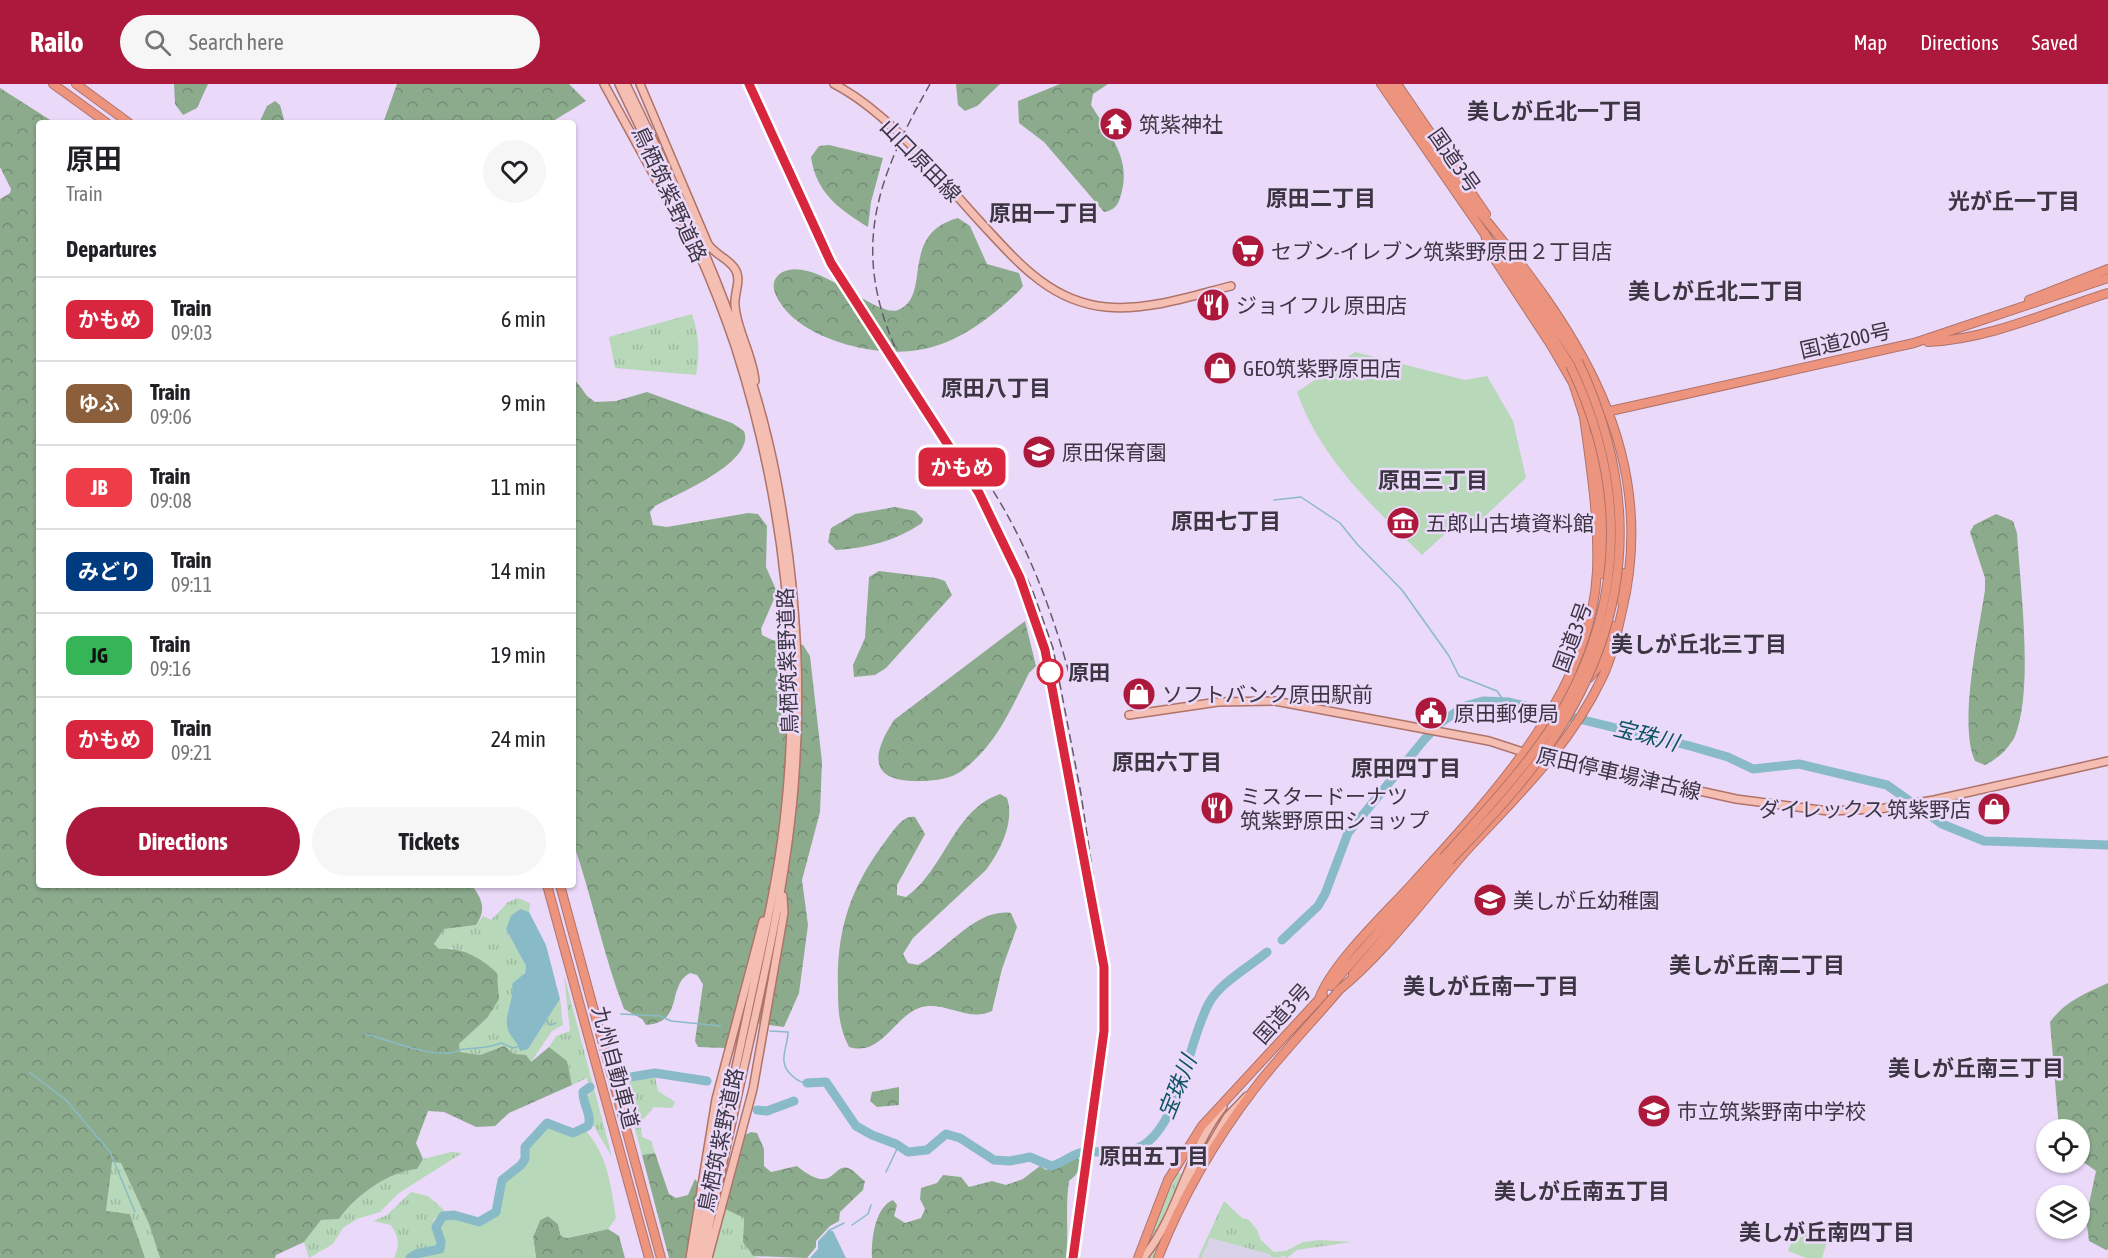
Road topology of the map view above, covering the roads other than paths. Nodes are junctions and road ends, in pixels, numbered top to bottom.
1 (53, 84) edge
2 (76, 84) edge
3 (604, 84) edge
4 (619, 84) edge
5 (626, 84) edge
6 (640, 84) edge
7 (834, 84) edge
8 (1373, 84) edge
9 (1389, 85) edge
10 (103, 120) edge
11 (125, 120) edge
12 (1476, 208) junction
13 (1485, 234) junction
14 (694, 244) junction
15 (1518, 259) junction
16 (2108, 269) edge
17 (2108, 278) edge
18 (1231, 286) dead end
19 (2108, 293) edge
20 (1955, 330) junction
21 (1914, 343) junction
22 (1574, 363) junction
23 (756, 395) junction
24 (1609, 411) junction
25 (1584, 417) junction
26 (1626, 465) junction
27 (1589, 678) junction
28 (1130, 715) dead end
29 (1543, 738) junction
30 (1523, 752) junction
31 (1552, 758) junction
32 (2108, 761) edge
33 (1444, 857) junction
34 (782, 885) junction
35 (548, 888) edge
36 (561, 888) edge
37 (773, 893) junction
38 (1338, 991) junction
39 (739, 1073) junction
40 (1242, 1084) junction
41 (1255, 1088) junction
42 (731, 1104) junction
43 (1176, 1202) junction
44 (649, 1258) edge
45 (661, 1258) edge
46 (690, 1258) edge
47 (695, 1258) edge
48 (702, 1258) edge
49 (708, 1258) edge
50 (1138, 1258) edge
51 (1143, 1258) edge
52 (1158, 1258) edge

1 - 10 highway
2 - 11 highway
3 - 14 main road
4 - 14 main road, 鳥栖筑紫野道路
5 - 23 main road, 鳥栖筑紫野道路
6 - 23 main road
7 - 18 main road, 山口原田線
8 - 9 highway
9 - 12 highway, 国道3号
9 - 13 highway, 国道3号
9 - 15 highway
12 - 15 highway
12 - 22 highway, 国道3号
13 - 22 highway, 国道3号
13 - 25 highway
14 - 37 main road, 鳥栖筑紫野道路
15 - 24 highway
16 - 20 highway
17 - 20 highway, 国道200号
19 - 21 highway
20 - 21 highway, 国道200号
21 - 24 highway, 国道200号
22 - 27 highway, 国道3号, bridge
22 - 29 highway, 国道3号, bridge
23 - 34 main road, 鳥栖筑紫野道路
24 - 25 highway, 国道200号
24 - 26 highway
25 - 29 highway, bridge
25 - 30 highway
26 - 27 highway
26 - 31 highway
27 - 33 highway, 国道3号, bridge
28 - 30 main road, 原田停車場津古線
29 - 33 highway, 国道3号, bridge
30 - 31 main road, 原田停車場津古線
30 - 33 highway
31 - 32 main road, 原田停車場津古線
31 - 38 highway
33 - 38 highway, 国道3号
33 - 40 highway, 国道3号
34 - 39 main road, 鳥栖筑紫野道路
34 - 49 main road
35 - 44 highway, 九州自動車道
36 - 45 highway, 九州自動車道
37 - 39 main road, 鳥栖筑紫野道路
37 - 46 main road
38 - 41 highway, 国道3号
39 - 42 main road, 鳥栖筑紫野道路
40 - 43 main road
40 - 50 highway, 国道3号
41 - 43 main road
41 - 52 highway, 国道3号
42 - 47 main road, 鳥栖筑紫野道路
42 - 48 main road, 鳥栖筑紫野道路
43 - 51 main road

